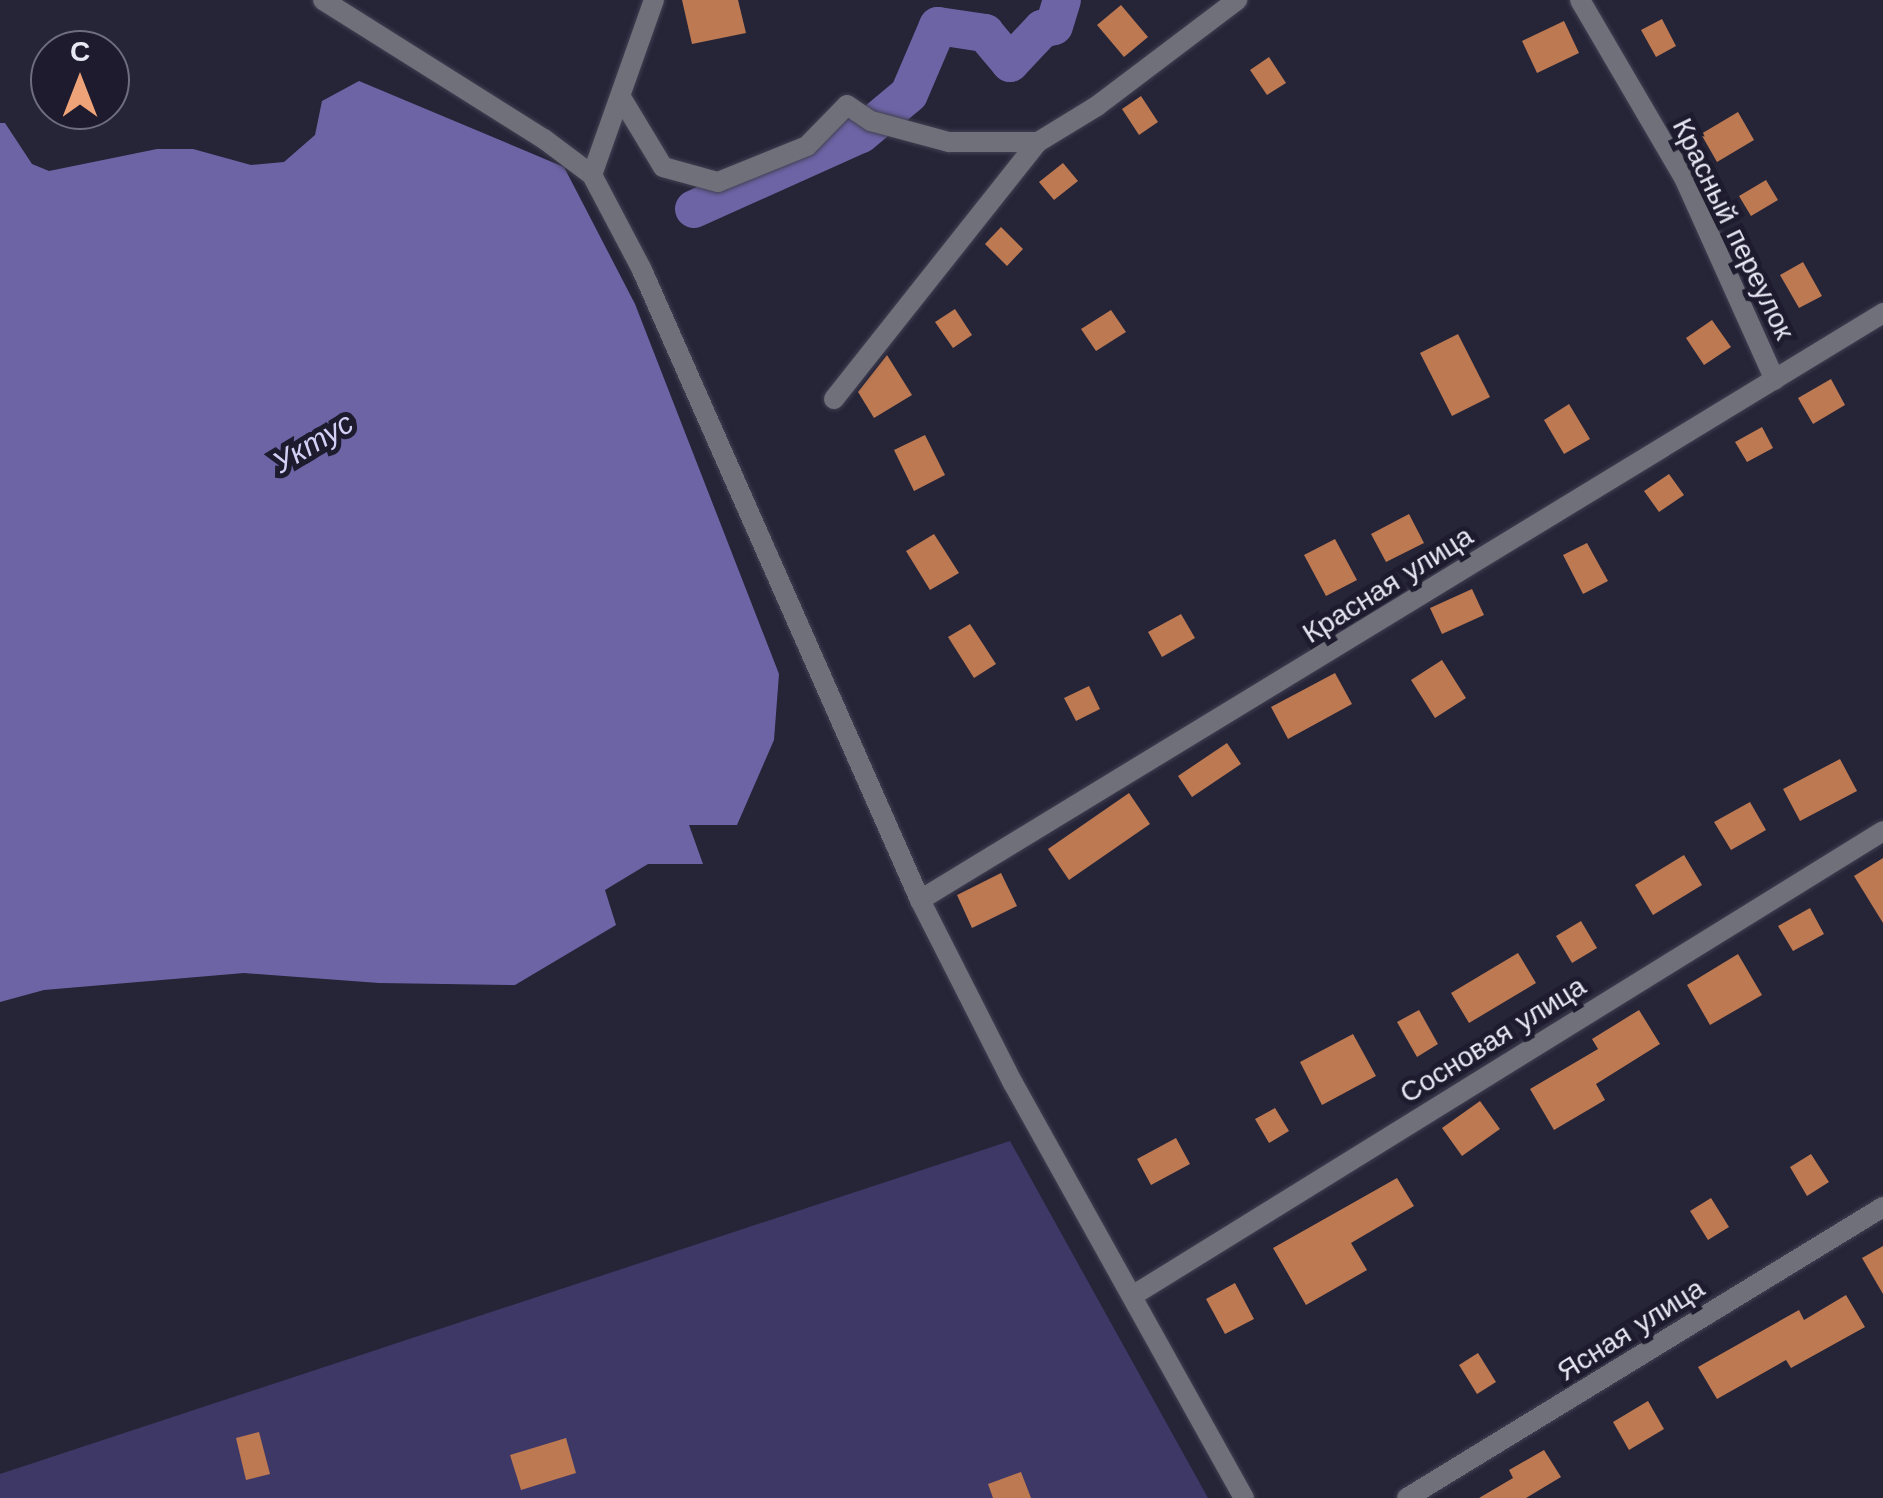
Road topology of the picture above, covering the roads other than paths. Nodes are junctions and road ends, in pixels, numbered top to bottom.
1 (323, 0) edge
2 (654, 0) edge
3 (1238, 0) edge
4 (1580, 0) edge
5 (622, 100) junction
6 (1038, 142) junction
7 (592, 176) junction
8 (1883, 313) edge
9 (1775, 380) junction
10 (834, 400) dead end
11 (1883, 831) edge
12 (920, 900) junction
13 (1883, 1207) edge
14 (1132, 1296) junction
15 (1244, 1498) edge
16 (1407, 1498) edge

1 - 7 street
2 - 5 street
3 - 6 street
4 - 9 street, Красный переулок
5 - 6 street
5 - 7 street
6 - 10 street
7 - 12 street
8 - 9 street, Красная улица
9 - 12 street, Красная улица
11 - 14 street, Сосновая улица
12 - 14 street
13 - 16 street, Ясная улица
14 - 15 street

